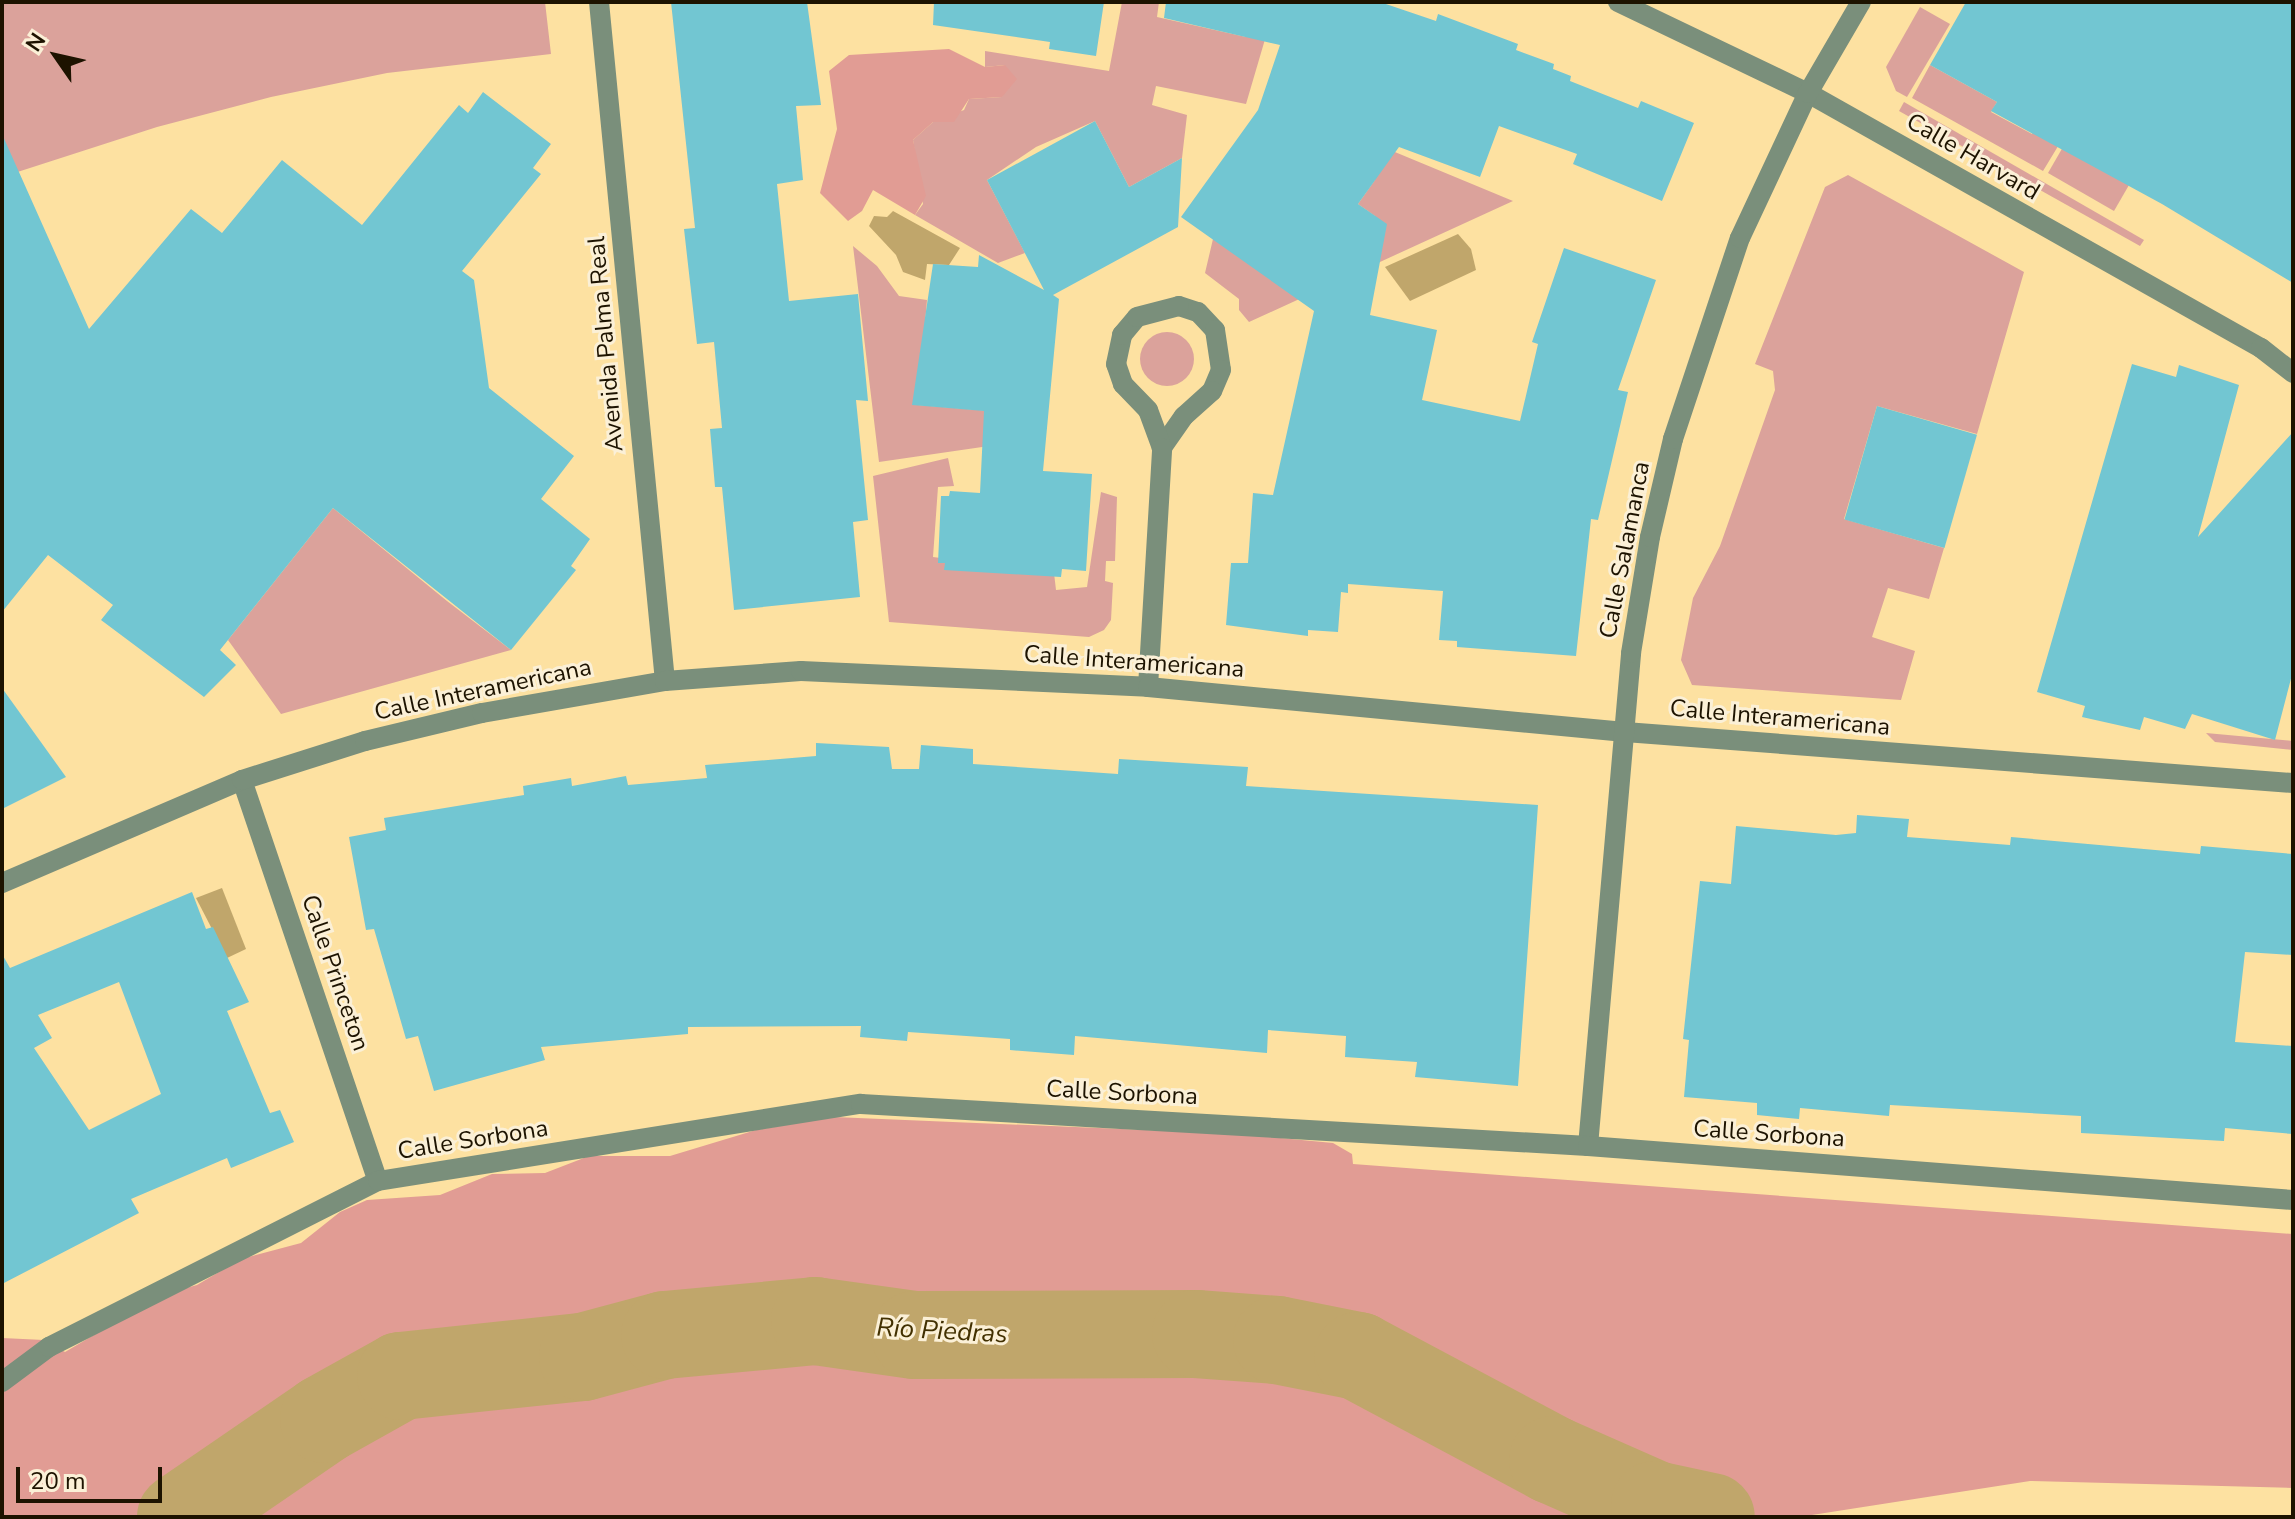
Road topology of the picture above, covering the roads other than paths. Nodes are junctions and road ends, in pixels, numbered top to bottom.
1 (599, 2) edge
2 (1618, 2) edge
3 (1861, 2) edge
4 (1808, 93) junction
5 (2293, 373) edge
6 (1162, 448) junction
7 (665, 681) junction
8 (1148, 687) junction
9 (1625, 732) junction
10 (242, 780) junction
11 (2293, 783) edge
12 (2, 883) edge
13 (1588, 1146) junction
14 (378, 1181) junction
15 (2293, 1200) edge
16 (2, 1382) edge

1 - 7 street, Avenida Palma Real
2 - 4 street, Calle Harvard
3 - 4 street, Calle Salamanca
4 - 5 street, Calle Harvard
4 - 9 street, Calle Salamanca
6 - 6 street
6 - 8 street
7 - 8 street, Calle Interamericana
7 - 10 street, Calle Interamericana
8 - 9 street, Calle Interamericana
9 - 11 street, Calle Interamericana
9 - 13 street, Calle Salamanca
10 - 12 street, Calle Interamericana
10 - 14 street, Calle Princeton
13 - 14 street, Calle Sorbona
13 - 15 street, Calle Sorbona
14 - 16 street, Calle Sorbona

